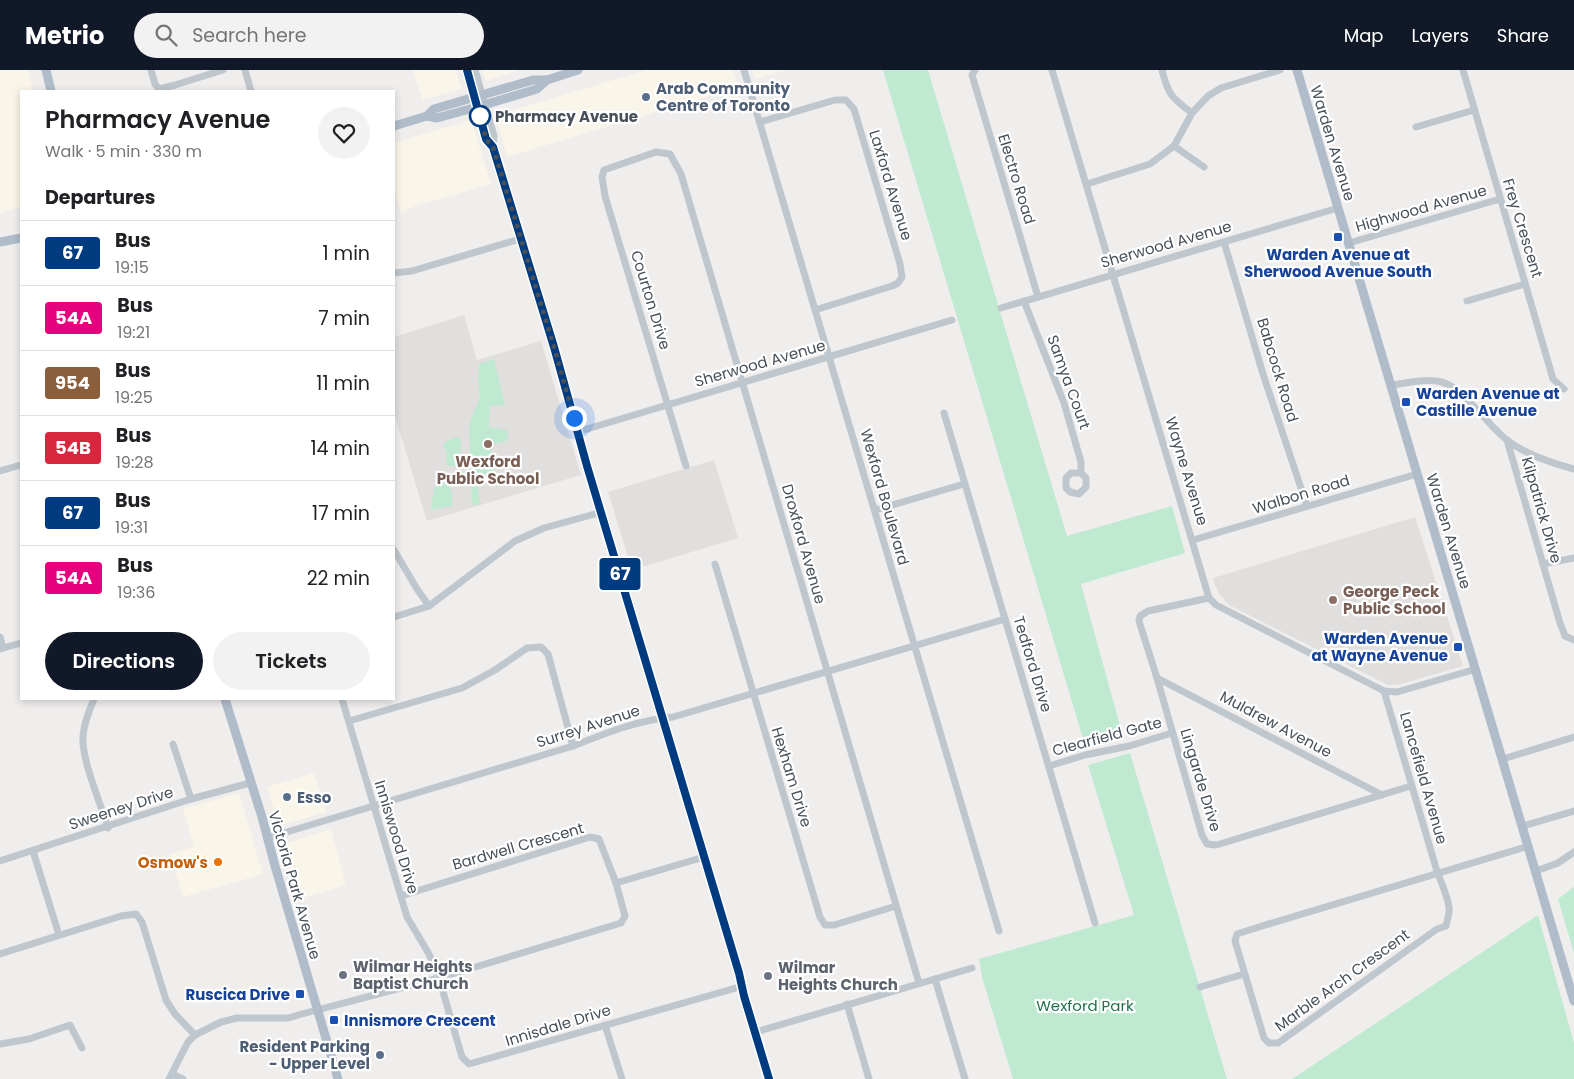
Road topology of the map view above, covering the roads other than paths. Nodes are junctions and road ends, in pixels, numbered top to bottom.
1 (46, 70) edge
2 (151, 70) edge
3 (223, 70) edge
4 (245, 70) edge
5 (467, 70) edge
6 (475, 70) edge
7 (578, 70) edge
8 (744, 70) edge
9 (975, 70) edge
10 (1052, 70) edge
11 (1162, 70) edge
12 (1280, 70) edge
13 (1297, 70) edge
14 (1463, 70) edge
15 (547, 80) junction
16 (51, 90) edge
17 (251, 90) edge
18 (478, 96) junction
19 (481, 106) junction
20 (1474, 110) junction
21 (1192, 113) junction
22 (427, 116) junction
23 (760, 122) junction
24 (395, 126) edge
25 (1416, 127) dead end
26 (1174, 146) junction
27 (631, 160) joint
28 (1204, 167) dead end
29 (1087, 184) junction
30 (1500, 199) junction
31 (1338, 208) junction
32 (20, 236) edge
33 (520, 239) junction
34 (0, 242) edge
35 (1224, 242) junction
36 (1349, 243) junction
37 (395, 273) edge
38 (1114, 274) junction
39 (1525, 284) junction
40 (1038, 296) junction
41 (1024, 301) junction
42 (1467, 301) dead end
43 (1001, 308) dead end
44 (815, 310) junction
45 (952, 320) dead end
46 (830, 357) junction
47 (742, 383) junction
48 (1392, 385) junction
49 (1564, 389) dead end
50 (668, 404) junction
51 (944, 413) dead end
52 (577, 432) junction
53 (1507, 440) junction
54 (20, 466) edge
55 (686, 466) dead end
56 (1574, 469) edge
57 (0, 471) edge
58 (1080, 473) dead end
59 (1417, 474) junction
60 (964, 484) junction
61 (1306, 506) junction
62 (875, 510) junction
63 (602, 512) junction
64 (1193, 540) junction
65 (395, 552) edge
66 (1574, 558) edge
67 (715, 564) dead end
68 (1543, 564) junction
69 (1209, 598) junction
70 (429, 606) junction
71 (395, 616) edge
72 (1005, 619) junction
73 (0, 637) edge
74 (1574, 640) edge
75 (20, 643) edge
76 (915, 646) junction
77 (2, 648) edge
78 (1476, 669) junction
79 (827, 672) junction
80 (1158, 678) junction
81 (1384, 691) junction
82 (753, 693) junction
83 (94, 700) edge
84 (225, 700) edge
85 (342, 700) edge
86 (662, 718) junction
87 (348, 721) junction
88 (1172, 733) junction
89 (1574, 737) edge
90 (174, 744) dead end
91 (573, 746) junction
92 (1503, 758) junction
93 (1049, 766) junction
94 (250, 782) junction
95 (1411, 786) junction
96 (1382, 795) junction
97 (191, 799) junction
98 (374, 807) junction
99 (1574, 812) edge
100 (1523, 826) junction
101 (108, 828) junction
102 (267, 838) junction
103 (1529, 846) junction
104 (33, 851) junction
105 (1574, 852) edge
106 (704, 858) junction
107 (0, 861) edge
108 (1536, 871) junction
109 (1438, 873) junction
110 (616, 883) junction
111 (400, 896) junction
112 (896, 906) junction
113 (1095, 923) dead end
114 (999, 931) dead end
115 (58, 935) junction
116 (0, 954) edge
117 (972, 968) dead end
118 (1244, 974) junction
119 (439, 978) junction
120 (935, 979) junction
121 (919, 983) junction
122 (743, 986) junction
123 (1200, 987) dead end
124 (1574, 1001) edge
125 (847, 1004) junction
126 (317, 1010) junction
127 (605, 1025) junction
128 (756, 1032) junction
129 (195, 1035) junction
130 (0, 1044) edge
131 (82, 1048) dead end
132 (170, 1076) edge
133 (183, 1079) edge
134 (338, 1079) edge
135 (622, 1079) edge
136 (769, 1079) edge
137 (869, 1079) edge
138 (964, 1079) edge

1 - 16 main road
2 - 3 street
4 - 17 street
5 - 18 street
6 - 18 street
7 - 15 main road
8 - 23 street, Wexford Boulevard
9 - 40 street, Electro Road
10 - 29 street, Wayne Avenue
11 - 21 street
12 - 21 street
13 - 31 main road, Warden Avenue
14 - 20 street, Frey Crescent
15 - 18 main road
15 - 19 main road
18 - 19 street
18 - 22 main road
19 - 22 main road
19 - 33 street
20 - 25 street
20 - 30 street, Frey Crescent
21 - 26 street
22 - 24 main road
23 - 44 street, Wexford Boulevard
23 - 44 street, Laxford Avenue
26 - 28 street
26 - 29 street
27 - 47 street, Droxford Avenue
27 - 50 street, Courton Drive
29 - 38 street, Wayne Avenue
30 - 36 street, Highwood Avenue
30 - 39 street, Frey Crescent
31 - 35 street, Sherwood Avenue
31 - 36 main road, Warden Avenue
32 - 34 main road
33 - 37 street
33 - 52 street
35 - 38 street, Sherwood Avenue
35 - 61 street, Babcock Road
36 - 48 main road, Warden Avenue
38 - 40 street, Sherwood Avenue
38 - 64 street, Wayne Avenue
39 - 42 street
39 - 49 street, Frey Crescent
40 - 41 street, Sherwood Avenue
41 - 43 street, Sherwood Avenue
41 - 58 street, Samya Court
44 - 46 street, Wexford Boulevard
45 - 46 street, Sherwood Avenue
46 - 47 street, Sherwood Avenue
46 - 62 street, Wexford Boulevard
47 - 50 street, Sherwood Avenue
47 - 79 street, Droxford Avenue
48 - 53 street
48 - 59 main road, Warden Avenue
50 - 52 street, Sherwood Avenue
50 - 55 street, Courton Drive
51 - 60 street, Tedford Drive
52 - 63 street
53 - 56 street
53 - 68 street, Kilpatrick Drive
54 - 57 street
59 - 61 street, Walbon Road
59 - 78 main road, Warden Avenue
60 - 62 street
60 - 72 street, Tedford Drive
61 - 64 street, Walbon Road
62 - 76 street, Wexford Boulevard
63 - 70 street
63 - 86 street
64 - 69 street, Wayne Avenue
65 - 70 street
66 - 68 street
67 - 82 street, Hexham Drive
68 - 74 street, Kilpatrick Drive
69 - 80 street, Lingarde Drive
69 - 81 street
70 - 71 street
72 - 76 street, Surrey Avenue
72 - 93 street, Tedford Drive
73 - 77 street
75 - 77 street
76 - 79 street, Surrey Avenue
76 - 114 street, Wexford Boulevard
78 - 81 street
78 - 92 main road, Warden Avenue
79 - 82 street, Surrey Avenue
79 - 112 street, Droxford Avenue
80 - 88 street, Lingarde Drive
80 - 96 street, Muldrew Avenue
81 - 95 street, Lancefield Avenue
82 - 86 street, Surrey Avenue
82 - 112 street, Hexham Drive
83 - 101 street
84 - 94 main road, Victoria Park Avenue
85 - 87 street, Inniswood Drive
86 - 91 street, Surrey Avenue
86 - 106 street
87 - 91 street
87 - 98 street, Inniswood Drive
88 - 93 street, Clearfield Gate
88 - 96 street, Lingarde Drive
89 - 92 street
90 - 97 street
91 - 98 street, Surrey Avenue
92 - 100 main road, Warden Avenue
93 - 113 street, Tedford Drive
94 - 97 street, Sweeney Drive
94 - 102 main road, Victoria Park Avenue
95 - 96 street, Lingarde Drive
95 - 109 street, Lancefield Avenue
97 - 101 street, Sweeney Drive
98 - 102 street, Surrey Avenue
98 - 111 street, Inniswood Drive
99 - 100 street
100 - 103 main road, Warden Avenue
101 - 104 street, Sweeney Drive
102 - 126 main road, Victoria Park Avenue
103 - 108 main road, Warden Avenue
103 - 109 street, Marble Arch Crescent
104 - 107 street, Sweeney Drive
104 - 115 street
105 - 108 street
106 - 110 street
106 - 122 street
108 - 124 main road, Warden Avenue
109 - 118 street, Marble Arch Crescent
109 - 118 street, Marble Arch Crescent
110 - 111 street, Bardwell Crescent
110 - 119 street
111 - 119 street, Inniswood Drive
112 - 121 street, Droxford Avenue
115 - 116 street
115 - 129 street
117 - 120 street
118 - 123 street
119 - 126 street
119 - 127 street, Innisdale Drive
120 - 121 street
120 - 138 street
121 - 125 street
122 - 127 street, Innisdale Drive
122 - 128 street
125 - 128 street
125 - 137 street
126 - 129 street
126 - 134 main road, Victoria Park Avenue
127 - 135 street
128 - 136 street
129 - 132 street
130 - 131 street
132 - 133 street

